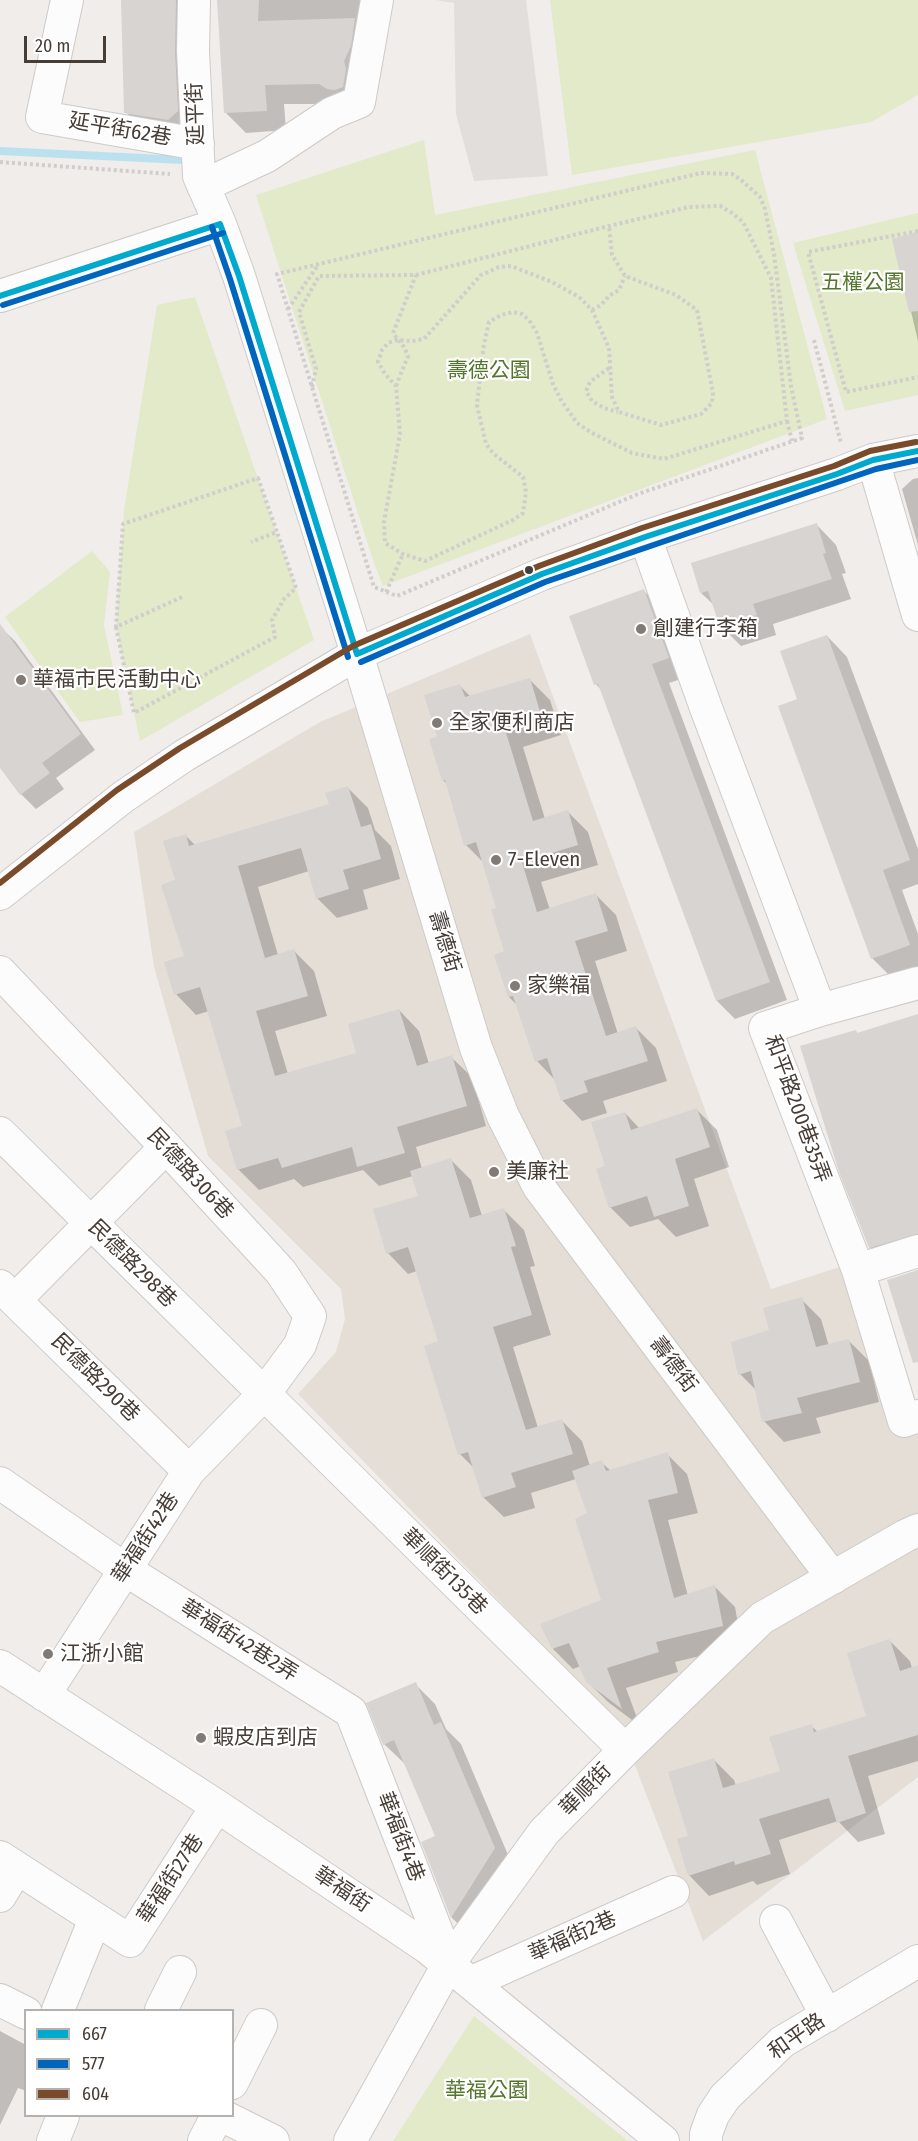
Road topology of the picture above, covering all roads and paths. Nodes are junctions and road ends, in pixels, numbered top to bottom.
1 (67, 0) edge
2 (194, 0) edge
3 (377, 0) edge
4 (198, 144) junction
5 (0, 162) edge
6 (201, 181) junction
7 (220, 224) junction
8 (609, 226) junction
9 (918, 231) edge
10 (318, 264) junction
11 (416, 275) junction
12 (626, 276) junction
13 (0, 296) edge
14 (288, 309) junction
15 (592, 310) junction
16 (397, 340) junction
17 (813, 340) dead end
18 (609, 368) junction
19 (918, 377) edge
20 (396, 386) junction
21 (312, 387) junction
22 (619, 412) junction
23 (787, 421) junction
24 (792, 441) junction
25 (918, 451) edge
26 (861, 465) junction
27 (277, 532) junction
28 (645, 537) junction
29 (251, 542) dead end
30 (403, 554) junction
31 (386, 592) junction
32 (182, 597) dead end
33 (918, 615) edge
34 (116, 627) junction
35 (357, 654) junction
36 (0, 894) edge
37 (0, 972) edge
38 (918, 982) edge
39 (820, 1010) junction
40 (0, 1133) edge
41 (166, 1147) junction
42 (91, 1223) junction
43 (918, 1251) edge
44 (858, 1270) junction
45 (8, 1293) edge
46 (264, 1394) junction
47 (911, 1419) edge
48 (189, 1471) junction
49 (0, 1483) edge
50 (918, 1530) edge
51 (126, 1570) junction
52 (832, 1578) junction
53 (0, 1666) edge
54 (44, 1695) junction
55 (351, 1712) joint
56 (625, 1750) junction
57 (217, 1806) junction
58 (9, 1862) edge
59 (673, 1892) dead end
60 (0, 1896) edge
61 (95, 1918) junction
62 (776, 1921) dead end
63 (918, 1961) edge
64 (180, 1972) dead end
65 (460, 1973) junction
66 (0, 2000) edge
67 (58, 2009) edge
68 (162, 2009) edge
69 (24, 2012) edge
70 (827, 2016) junction
71 (261, 2025) dead end
72 (234, 2079) edge
73 (62, 2117) edge
74 (216, 2117) edge
75 (227, 2117) edge
76 (53, 2141) edge
77 (204, 2141) edge
78 (273, 2141) edge
79 (350, 2141) edge
80 (663, 2141) edge
81 (706, 2141) edge

1 - 4 street, 延平街62巷
2 - 4 street, 延平街
3 - 6 street
4 - 6 street, 延平街
5 - 6 path
6 - 7 street, 延平街
7 - 13 street
7 - 35 street, 壽德街
8 - 11 path
8 - 12 path
8 - 23 path
9 - 19 path
10 - 14 path
10 - 14 path
10 - 24 path
11 - 16 path
11 - 21 path
12 - 15 path
12 - 22 path
14 - 21 path
15 - 16 path
15 - 18 path
16 - 20 path
16 - 20 path
17 - 26 path
18 - 22 path
18 - 22 path
20 - 30 path
21 - 31 path
23 - 24 path
23 - 30 path
24 - 31 path
25 - 26 street
26 - 28 street
26 - 33 street
27 - 29 path
27 - 34 path
27 - 34 path
28 - 35 street
28 - 39 street
30 - 31 path
32 - 34 path
35 - 36 street
35 - 52 street, 壽德街
37 - 41 street, 民德路306巷
38 - 39 street, 和平路200巷35弄
39 - 44 street, 和平路200巷35弄
40 - 42 street, 民德路298巷
41 - 42 street
41 - 46 street, 民德路306巷
42 - 45 street
42 - 46 street, 民德路298巷
43 - 44 street
44 - 47 street, 和平路200巷35弄
45 - 48 street, 民德路290巷
46 - 48 street, 華福街42巷
46 - 56 street, 華順街135巷
48 - 51 street, 華福街42巷
49 - 51 street, 華福街42巷2弄
50 - 52 street, 華順街
51 - 54 street, 華福街42巷
51 - 55 street, 華福街42巷2弄
52 - 56 street, 華順街
53 - 54 street, 華福街
54 - 57 street, 華福街
55 - 65 street, 華福街4巷
56 - 65 street, 華順街
57 - 61 street, 華福街27巷
57 - 65 street, 華福街
58 - 60 street
58 - 61 street, 華福街27巷
59 - 65 street, 華福街2巷
61 - 67 street
62 - 70 street
63 - 70 street, 和平路
64 - 68 street
65 - 79 street, 華順街
65 - 80 street, 華福街
66 - 69 street
70 - 81 street, 和平路
71 - 72 street
73 - 76 street
74 - 77 street
75 - 78 street

